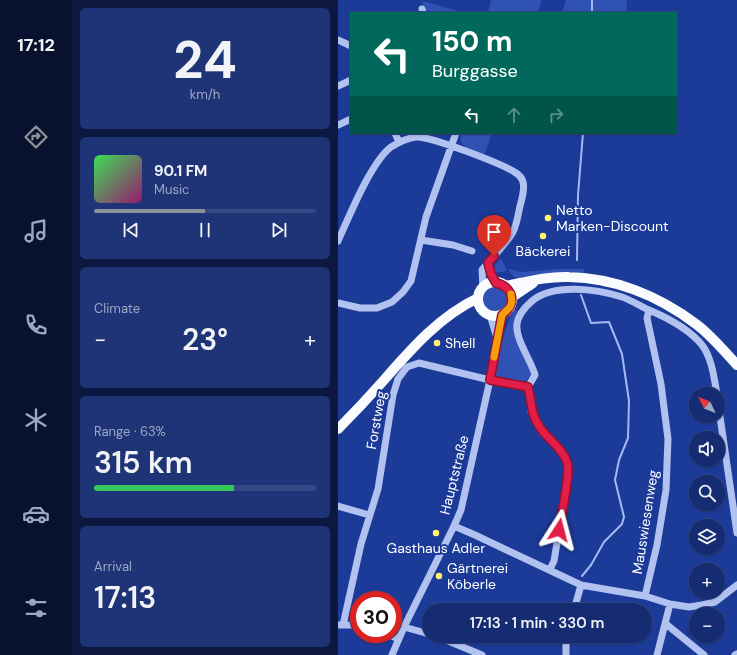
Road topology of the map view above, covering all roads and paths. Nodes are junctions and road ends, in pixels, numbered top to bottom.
1 (338, 40) edge
2 (350, 46) edge
3 (350, 80) edge
4 (338, 86) edge
5 (350, 119) edge
6 (338, 125) edge
7 (395, 134) edge
8 (456, 134) edge
9 (399, 142) junction
10 (452, 147) junction
11 (421, 240) junction
12 (338, 241) edge
13 (472, 250) dead end
14 (488, 263) junction
15 (540, 279) junction
16 (501, 285) junction
17 (482, 288) junction
18 (512, 297) junction
19 (338, 303) edge
20 (479, 303) junction
21 (648, 310) junction
22 (502, 315) junction
23 (490, 316) junction
24 (497, 338) junction
25 (737, 365) edge
26 (490, 380) junction
27 (528, 387) junction
28 (716, 387) edge
29 (721, 423) edge
30 (338, 429) edge
31 (338, 506) edge
32 (369, 515) junction
33 (454, 526) junction
34 (737, 533) edge
35 (550, 569) junction
36 (737, 584) edge
37 (581, 585) junction
38 (645, 596) junction
39 (576, 603) edge
40 (670, 604) junction
41 (666, 624) junction
42 (341, 625) edge
43 (404, 627) junction
44 (402, 632) edge
45 (422, 632) edge
46 (397, 643) edge
47 (453, 643) edge
48 (566, 643) edge
49 (392, 655) edge
50 (482, 655) edge
51 (566, 655) edge
52 (657, 655) edge
53 (704, 655) edge

1 - 2 street
3 - 4 street
5 - 6 street
7 - 9 street
8 - 10 street
9 - 10 street
9 - 12 street
10 - 11 street
10 - 14 street
11 - 13 street
11 - 19 street
14 - 16 street
14 - 17 street
15 - 16 main road
15 - 18 main road
15 - 25 main road
16 - 17 main road
16 - 18 main road
17 - 20 main road
18 - 22 main road
20 - 23 main road
20 - 30 main road
21 - 27 street
21 - 28 street
21 - 38 street, Mauswiesenweg
22 - 23 main road
22 - 24 street, Hauptstraße
23 - 24 street, Hauptstraße
24 - 26 street, Hauptstraße
26 - 27 street, Forstweg
26 - 32 street, Forstweg
26 - 33 street, Hauptstraße
27 - 35 street
29 - 34 street
31 - 32 street
32 - 42 street, Forstweg
33 - 35 street
33 - 43 street, Hauptstraße
35 - 37 street
36 - 40 street
37 - 38 street
37 - 39 street
38 - 40 street
40 - 41 street
41 - 52 street
41 - 53 street
43 - 44 street, Hauptstraße
43 - 45 street
46 - 49 street, Hauptstraße
47 - 50 street
48 - 51 street

